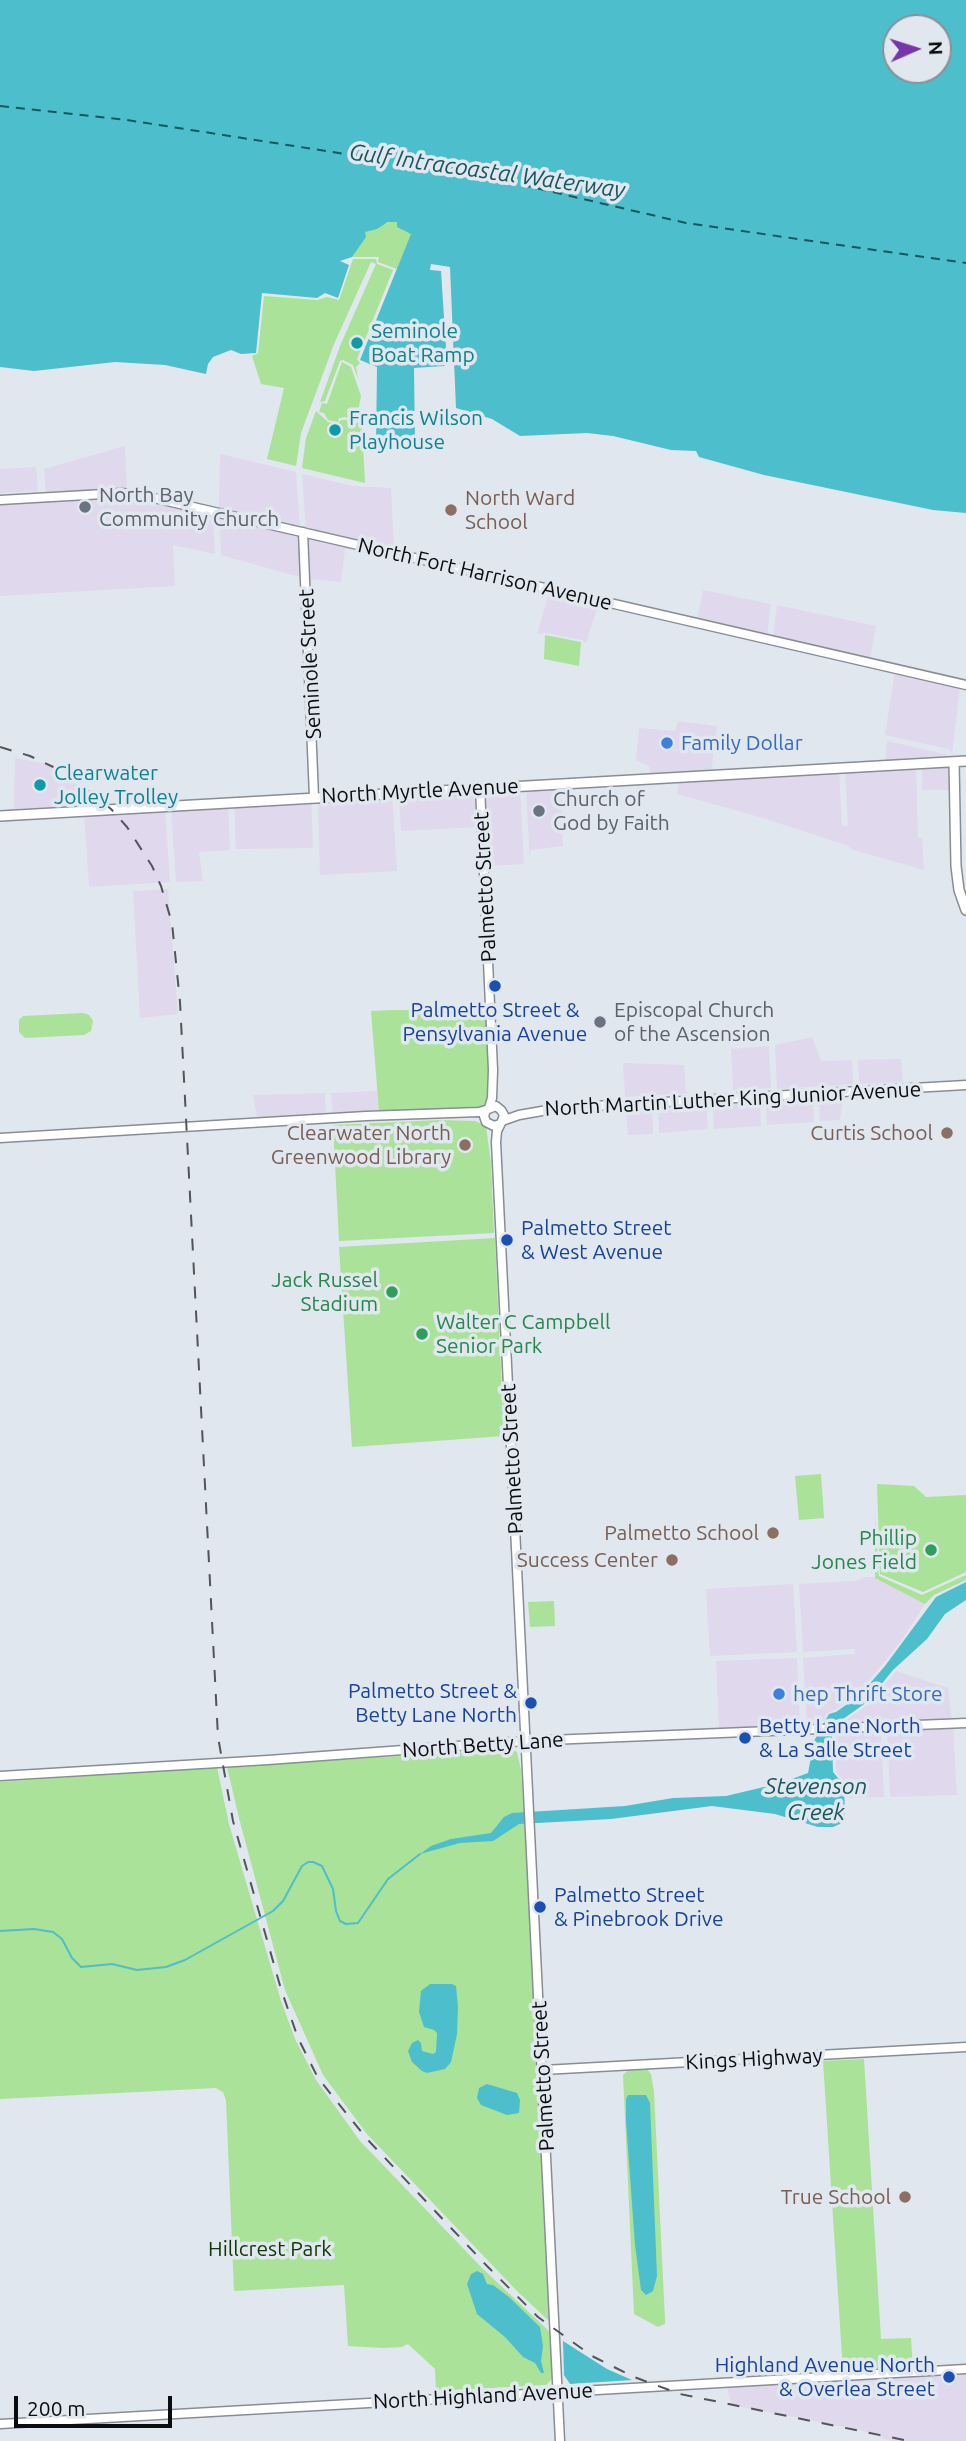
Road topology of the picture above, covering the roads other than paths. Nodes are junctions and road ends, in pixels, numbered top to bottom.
1 (0, 500) edge
2 (303, 532) junction
3 (966, 685) edge
4 (966, 761) edge
5 (954, 762) junction
6 (480, 787) junction
7 (314, 797) junction
8 (0, 816) edge
9 (956, 817) junction
10 (966, 893) edge
11 (966, 910) edge
12 (966, 1083) edge
13 (494, 1109) junction
14 (289, 1122) junction
15 (487, 1123) junction
16 (501, 1123) junction
17 (0, 1138) edge
18 (524, 1710) junction
19 (966, 1723) edge
20 (525, 1741) junction
21 (0, 1776) edge
22 (966, 2047) edge
23 (542, 2070) junction
24 (966, 2369) edge
25 (559, 2392) junction
26 (0, 2424) edge
27 (560, 2441) edge

1 - 2 street, North Fort Harrison Avenue
2 - 3 street, North Fort Harrison Avenue
2 - 7 street, Seminole Street
4 - 5 main road, North Myrtle Avenue
5 - 6 main road, North Myrtle Avenue
5 - 9 main road
6 - 7 main road, North Myrtle Avenue
6 - 13 street, Palmetto Street
7 - 8 main road, North Myrtle Avenue
9 - 10 main road
9 - 11 main road
12 - 13 street, North Martin Luther King Junior Avenue
12 - 16 street, North Martin Luther King Junior Avenue
13 - 14 street, North Martin Luther King Junior Avenue
13 - 15 street
13 - 16 street
14 - 15 street, North Martin Luther King Junior Avenue
14 - 17 street, North Martin Luther King Junior Avenue
15 - 16 street
15 - 18 street, Palmetto Street
16 - 18 street, Palmetto Street
18 - 20 street, Palmetto Street
19 - 20 street, North Betty Lane
20 - 21 street, North Betty Lane
20 - 23 street, Palmetto Street
22 - 23 street, Kings Highway
23 - 25 street, Palmetto Street
24 - 25 street, North Highland Avenue
25 - 26 street, North Highland Avenue
25 - 27 street, Palmetto Street

